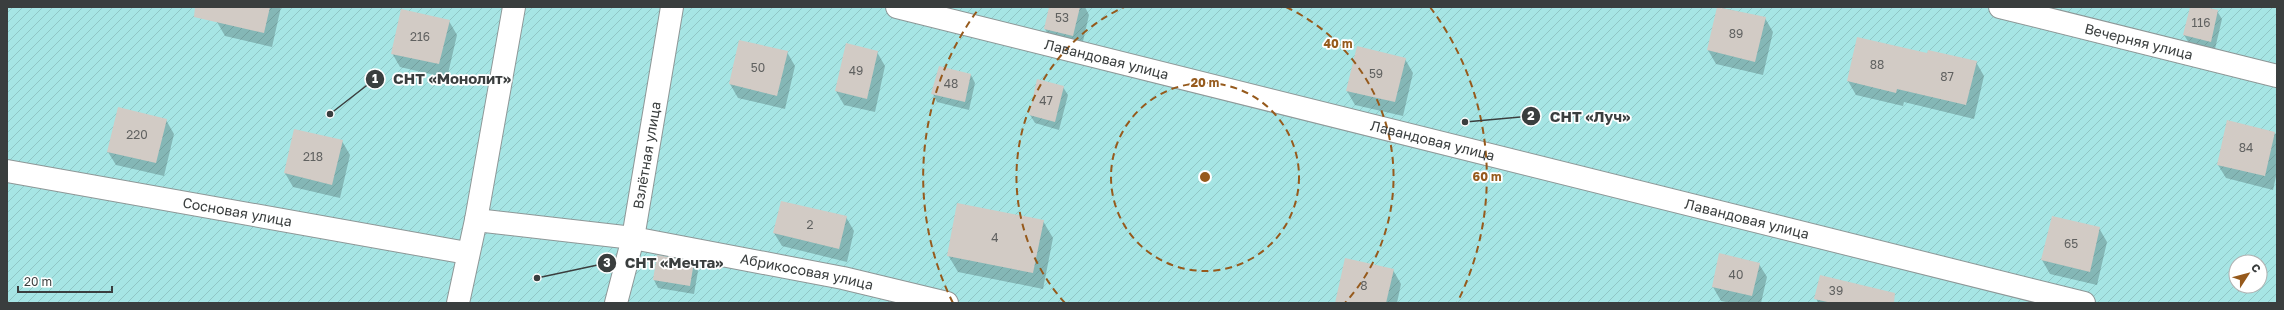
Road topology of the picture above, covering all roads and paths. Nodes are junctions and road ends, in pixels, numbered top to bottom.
1 (514, 7) edge
2 (672, 7) edge
3 (897, 7) edge
4 (2000, 7) edge
5 (2277, 76) edge
6 (7, 171) edge
7 (476, 220) junction
8 (633, 238) junction
9 (467, 253) junction
10 (458, 303) edge
11 (616, 303) edge
12 (947, 303) edge
13 (2084, 303) edge

1 - 7 street
2 - 8 street, Взлётная улица
3 - 13 street, Лавандовая улица
4 - 5 street, Вечерняя улица
6 - 9 street, Сосновая улица
7 - 8 street, Абрикосовая улица
7 - 9 street
8 - 11 street, Взлётная улица
8 - 12 street, Абрикосовая улица
9 - 10 street

